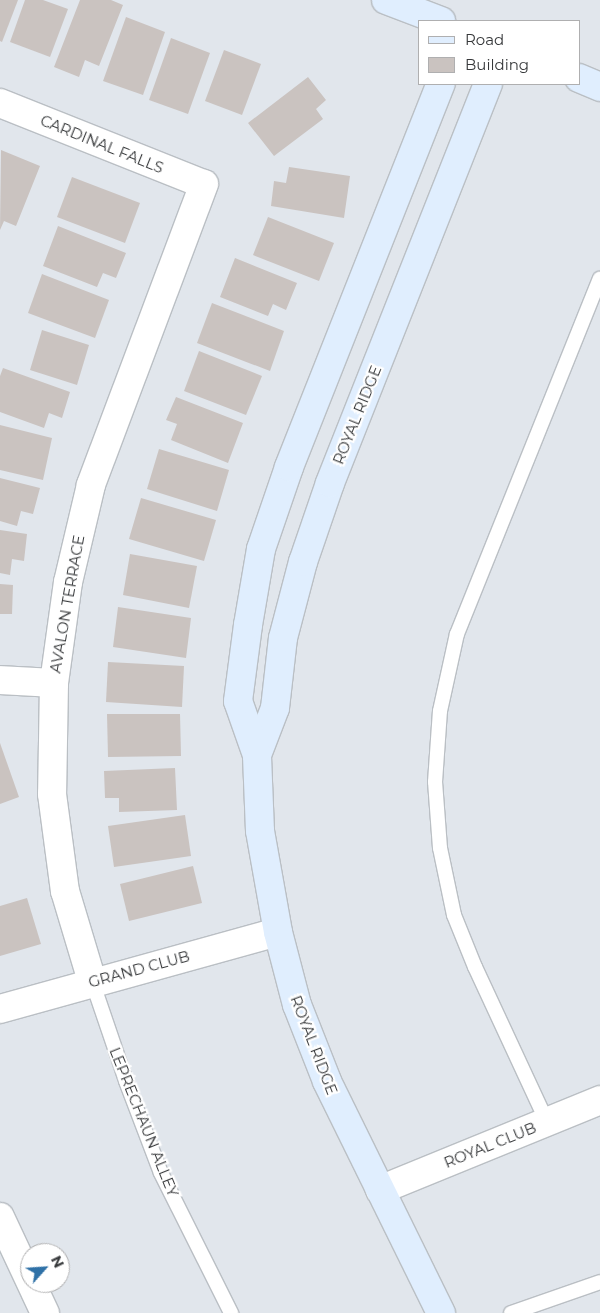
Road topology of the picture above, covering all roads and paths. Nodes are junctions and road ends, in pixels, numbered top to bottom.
1 (386, 0) edge
2 (438, 20) edge
3 (580, 78) edge
4 (441, 85) edge
5 (488, 85) edge
6 (600, 87) edge
7 (0, 103) edge
8 (204, 184) joint
9 (600, 279) edge
10 (0, 680) edge
11 (54, 683) junction
12 (257, 755) junction
13 (278, 932) junction
14 (92, 982) junction
15 (0, 1009) edge
16 (600, 1100) edge
17 (547, 1122) junction
18 (380, 1190) junction
19 (0, 1217) edge
20 (600, 1282) edge
21 (45, 1313) edge
22 (231, 1313) edge
23 (441, 1313) edge
24 (511, 1313) edge

1 - 2 street
3 - 6 street
4 - 12 street, ROYAL RIDGE
5 - 12 street, ROYAL RIDGE
7 - 8 street, CARDINAL FALLS
8 - 11 street, AVALON TERRACE
9 - 17 lane
10 - 11 street
11 - 14 street, AVALON TERRACE
12 - 13 street, ROYAL RIDGE
13 - 14 street, GRAND CLUB
13 - 18 street, ROYAL RIDGE
14 - 15 street, GRAND CLUB
14 - 22 lane, LEPRECHAUN ALLEY
16 - 17 street, ROYAL CLUB
17 - 18 street, ROYAL CLUB
18 - 23 street, ROYAL RIDGE
19 - 21 street
20 - 24 lane

